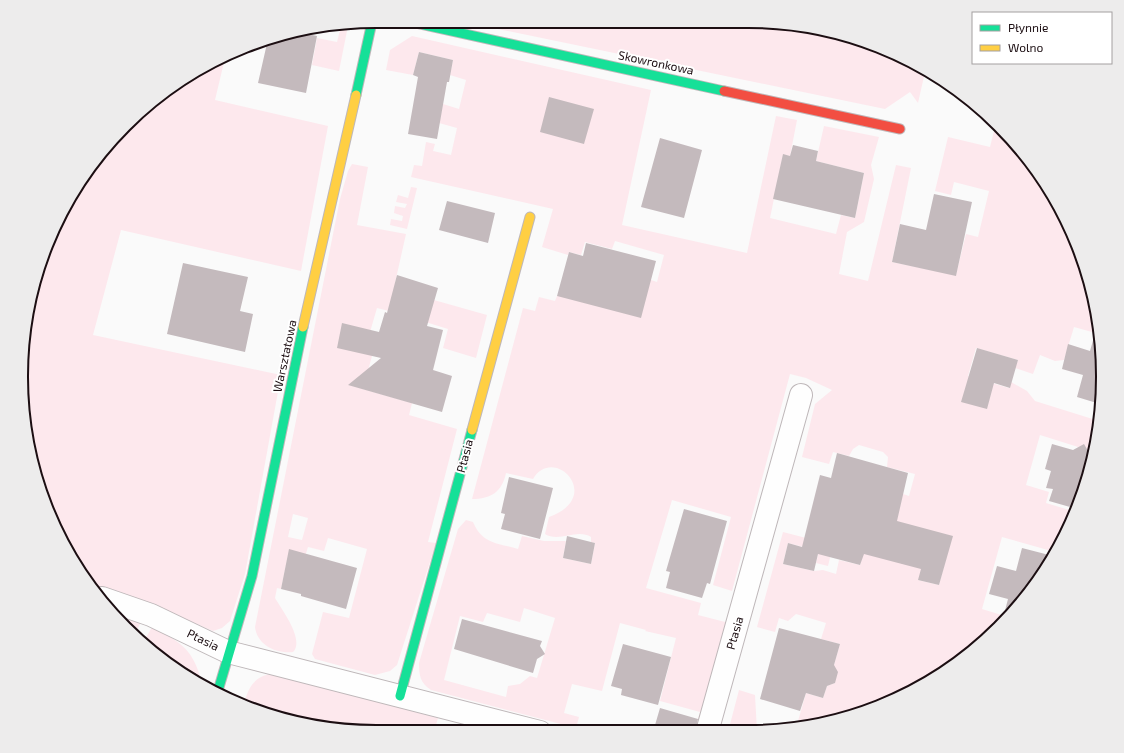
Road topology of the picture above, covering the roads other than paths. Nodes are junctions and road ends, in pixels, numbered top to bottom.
1 (371, 28) edge
2 (438, 28) edge
3 (900, 129) dead end
4 (530, 217) dead end
5 (801, 395) dead end
6 (110, 601) edge
7 (228, 652) junction
8 (219, 687) edge
9 (400, 696) junction
10 (513, 725) edge
11 (709, 725) edge

1 - 7 street, Warsztatowa
2 - 3 street, Skowronkowa
4 - 9 street, Ptasia
5 - 11 street, Ptasia
6 - 7 street, Ptasia
7 - 8 street, Warsztatowa
7 - 9 street, Ptasia
9 - 10 street, Ptasia

